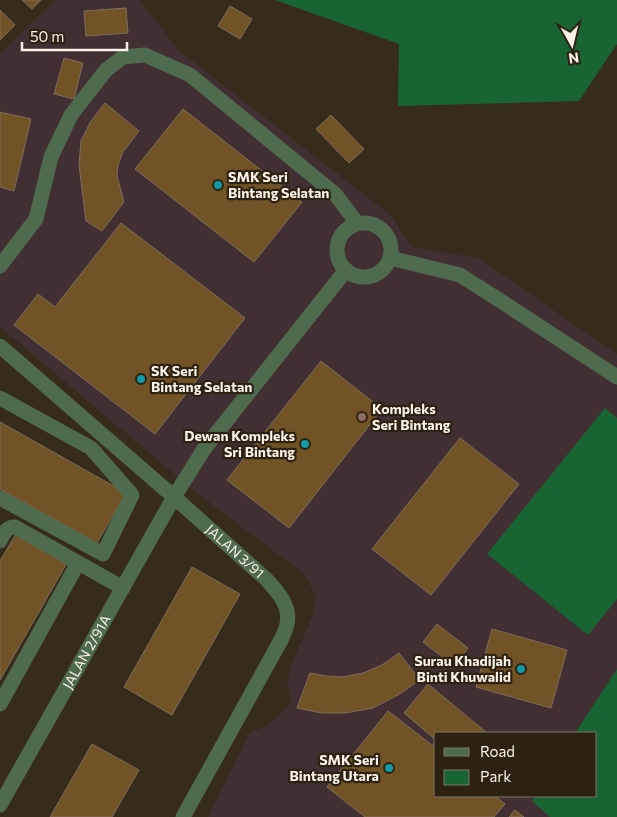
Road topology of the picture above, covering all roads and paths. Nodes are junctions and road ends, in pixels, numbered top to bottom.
1 (357, 223) junction
2 (390, 258) junction
3 (0, 266) edge
4 (346, 270) junction
5 (0, 346) edge
6 (617, 378) edge
7 (0, 398) edge
8 (0, 498) edge
9 (174, 498) junction
10 (0, 541) edge
11 (78, 563) junction
12 (123, 588) junction
13 (0, 704) edge
14 (0, 805) edge
15 (183, 817) edge

1 - 2 street
1 - 3 street
1 - 4 street
2 - 4 street
2 - 6 street
4 - 9 street, JALAN 2/91A
5 - 9 street, JALAN 3/91
7 - 8 street
9 - 12 street, JALAN 2/91A
9 - 15 street, JALAN 3/91
10 - 11 street
11 - 12 street
11 - 13 street
12 - 14 street, JALAN 2/91A

